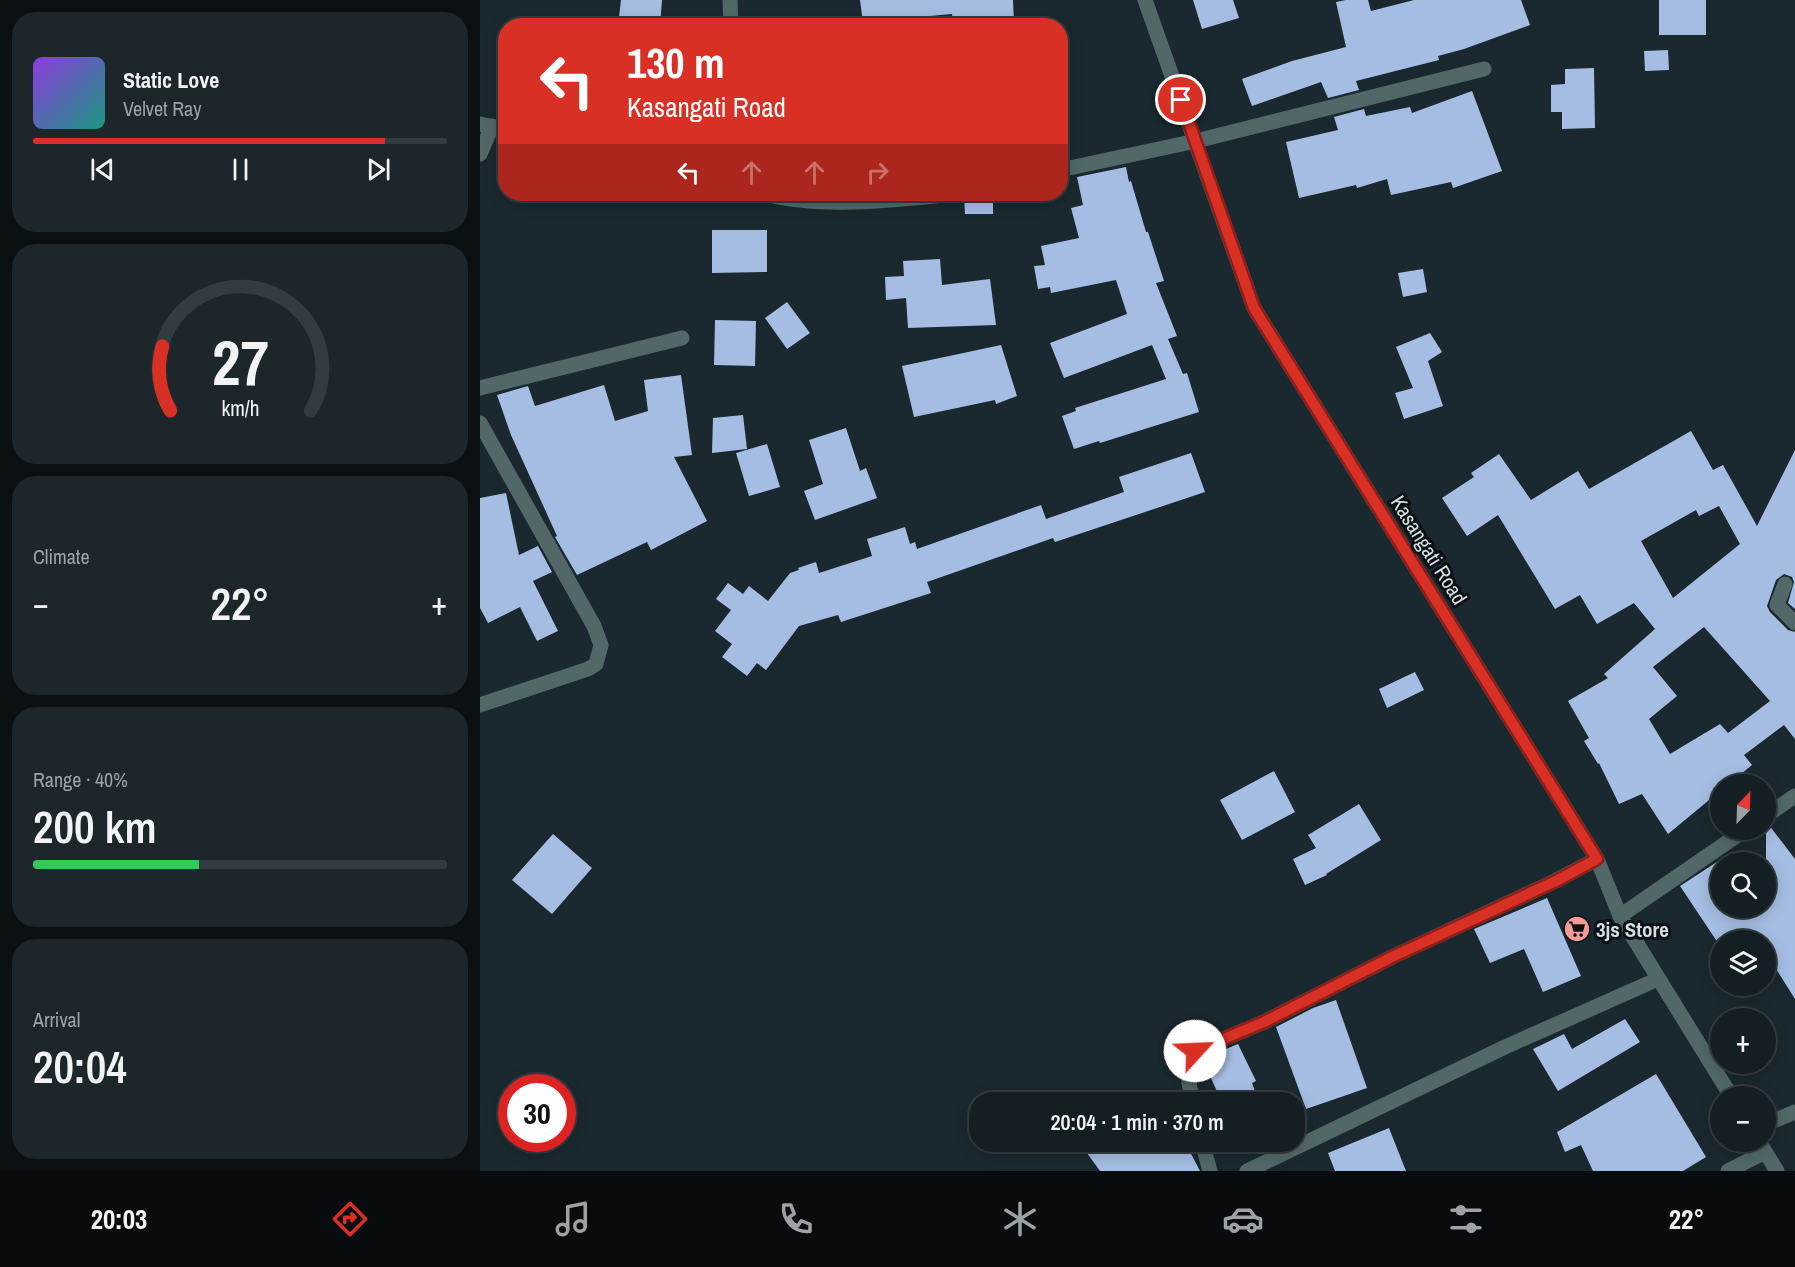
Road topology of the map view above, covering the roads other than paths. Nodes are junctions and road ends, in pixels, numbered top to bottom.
1 (730, 0) edge
2 (1144, 0) edge
3 (731, 18) edge
4 (1484, 69) dead end
5 (493, 126) edge
6 (1196, 141) junction
7 (480, 154) edge
8 (1068, 168) edge
9 (843, 201) edge
10 (877, 201) edge
11 (682, 338) dead end
12 (480, 388) edge
13 (480, 423) edge
14 (1785, 584) dead end
15 (1795, 623) edge
16 (480, 705) edge
17 (1795, 796) edge
18 (1776, 809) edge
19 (1730, 840) edge
20 (1597, 859) junction
21 (1620, 916) junction
22 (1658, 979) junction
23 (1725, 1086) edge
24 (1190, 1092) edge
25 (1795, 1112) edge
26 (1776, 1120) edge
27 (1205, 1152) edge
28 (1755, 1152) edge
29 (1765, 1152) edge
30 (1210, 1171) edge
31 (1247, 1171) edge
32 (1728, 1171) edge
33 (1777, 1171) edge

1 - 3 street
2 - 6 street, Kasangati Road
4 - 6 street
5 - 7 street
6 - 8 street
6 - 20 street, Kasangati Road
9 - 10 street
11 - 12 street
13 - 16 street
14 - 15 street
17 - 18 street
19 - 21 street
20 - 21 street, Kasangati Road
20 - 24 street
21 - 22 street, Kasangati Road
22 - 23 street, Kasangati Road
22 - 31 street
25 - 26 street
27 - 30 street
28 - 32 street
29 - 33 street

